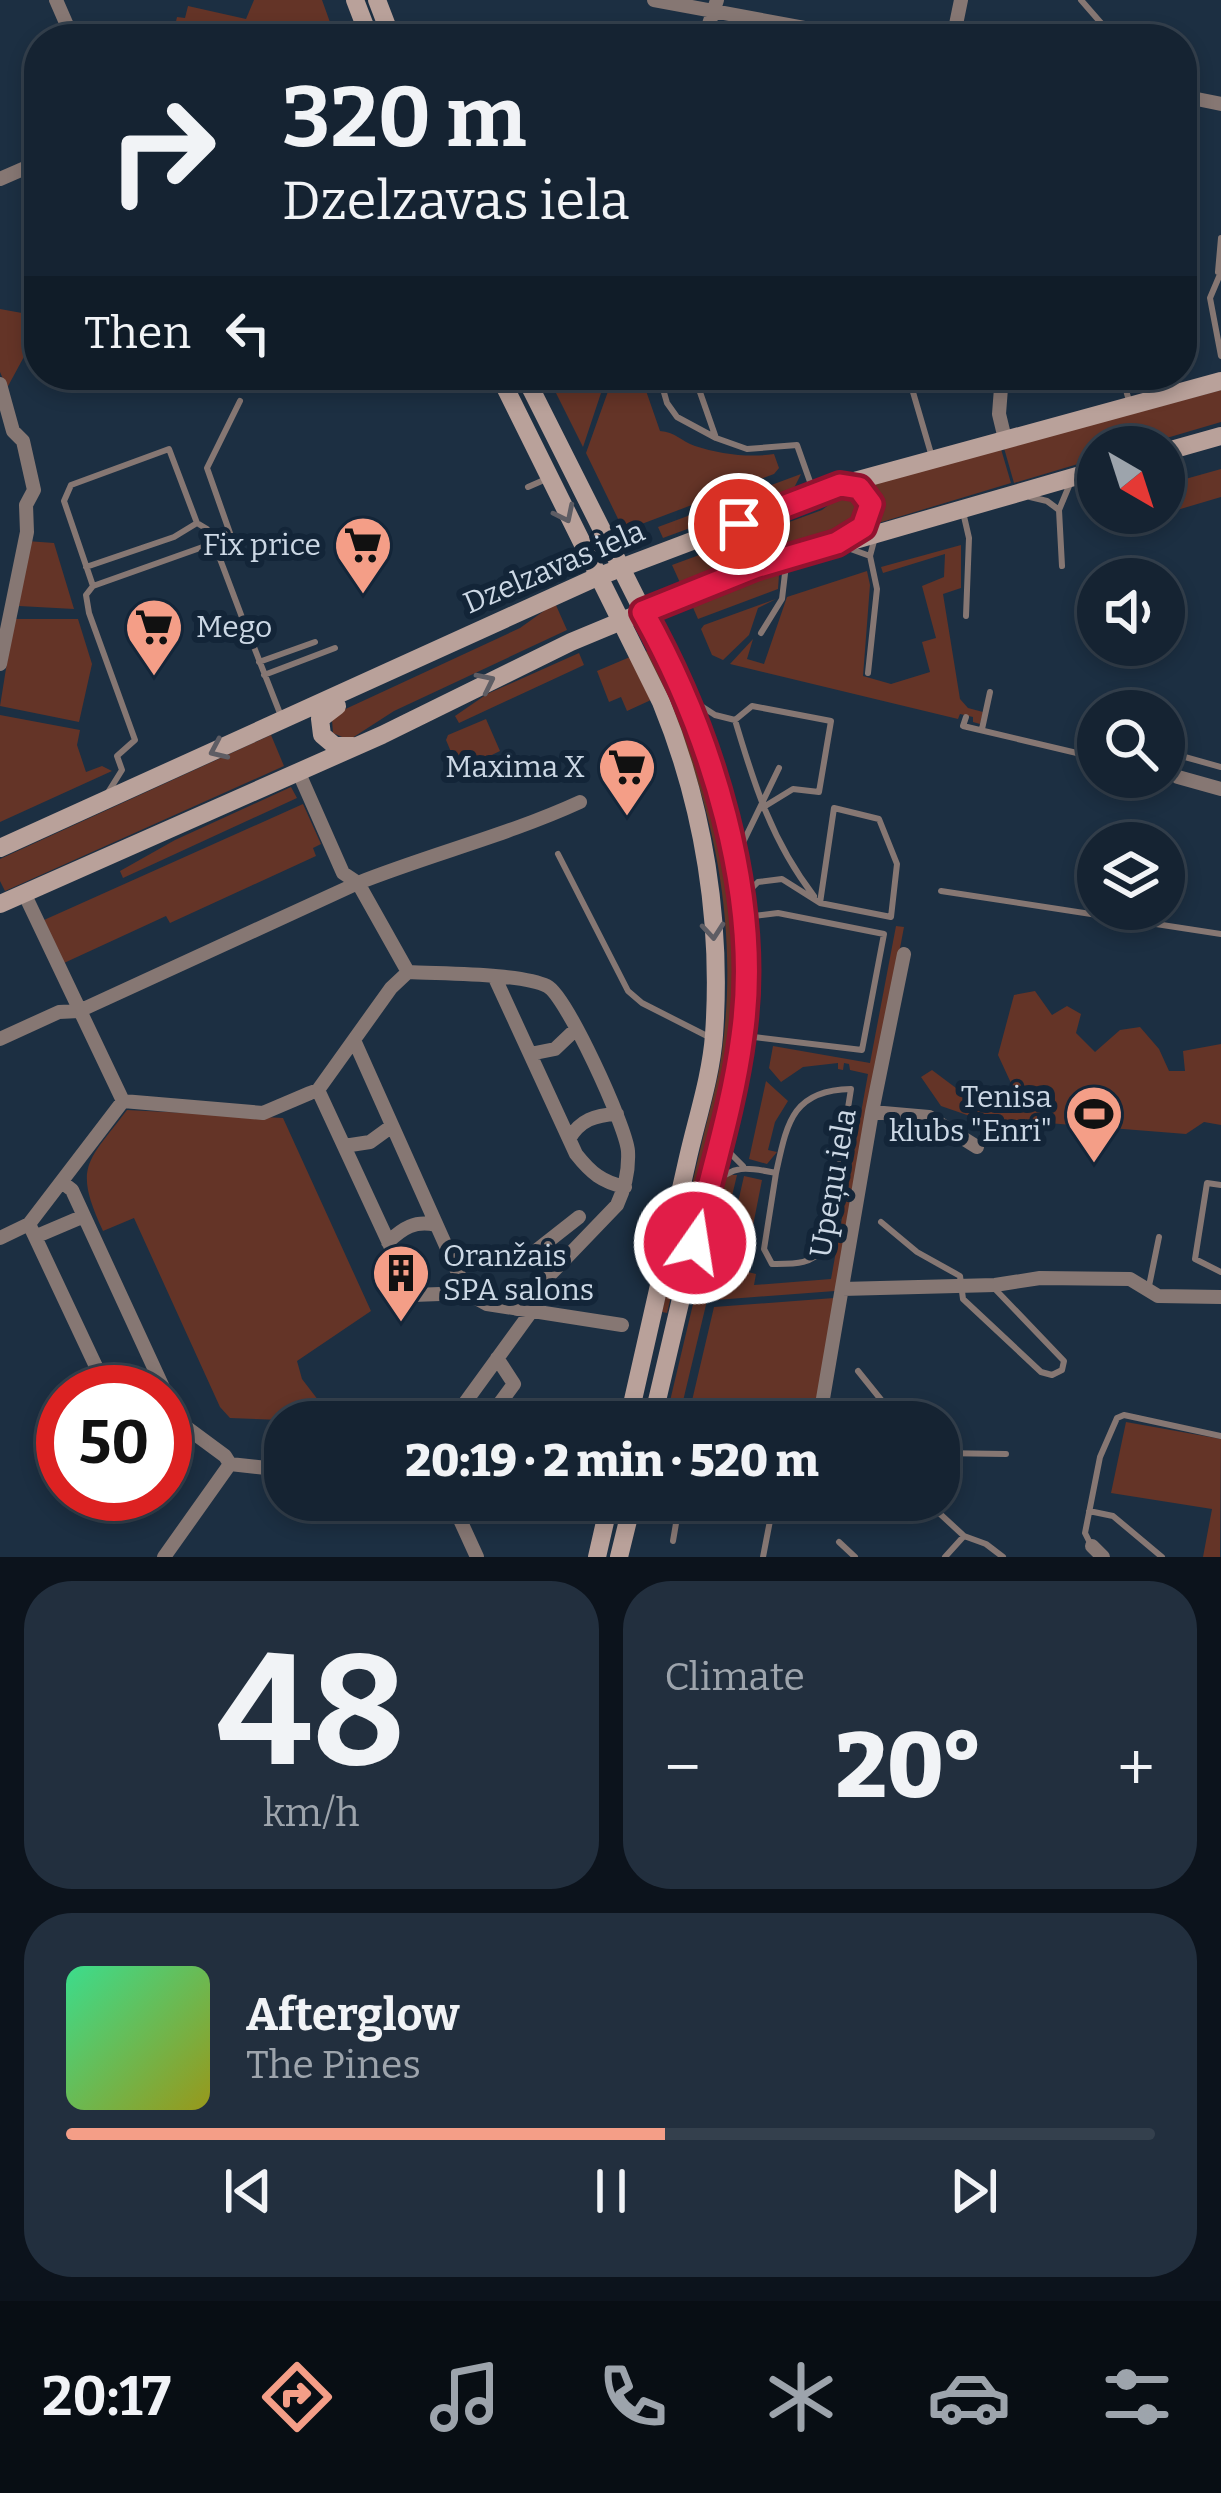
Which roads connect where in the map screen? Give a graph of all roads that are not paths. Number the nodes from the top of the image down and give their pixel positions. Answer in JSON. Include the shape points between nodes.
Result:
{"nodes":[{"id":1,"x":654,"y":0,"type":"edge"},
{"id":2,"x":1082,"y":0,"type":"edge"},
{"id":3,"x":713,"y":6,"type":"edge"},
{"id":4,"x":795,"y":24,"type":"edge"},
{"id":5,"x":1102,"y":24,"type":"edge"},
{"id":6,"x":1221,"y":238,"type":"edge"},
{"id":7,"x":1219,"y":272,"type":"edge"},
{"id":8,"x":1218,"y":329,"type":"edge"},
{"id":9,"x":1221,"y":356,"type":"edge"},
{"id":10,"x":0,"y":384,"type":"edge"},
{"id":11,"x":506,"y":390,"type":"edge"},
{"id":12,"x":531,"y":390,"type":"edge"},
{"id":13,"x":663,"y":390,"type":"edge"},
{"id":14,"x":699,"y":390,"type":"edge"},
{"id":15,"x":912,"y":390,"type":"edge"},
{"id":16,"x":1001,"y":390,"type":"edge"},
{"id":17,"x":1126,"y":390,"type":"edge"},
{"id":18,"x":1185,"y":390,"type":"edge"},
{"id":19,"x":240,"y":401,"type":"dead end"},
{"id":20,"x":1130,"y":404,"type":"junction"},
{"id":21,"x":1221,"y":436,"type":"edge"},
{"id":22,"x":716,"y":438,"type":"junction"},
{"id":23,"x":1005,"y":439,"type":"junction"},
{"id":24,"x":1185,"y":446,"type":"edge"},
{"id":25,"x":932,"y":457,"type":"junction"},
{"id":26,"x":1077,"y":475,"type":"edge"},
{"id":27,"x":548,"y":478,"type":"junction"},
{"id":28,"x":1077,"y":483,"type":"edge"},
{"id":29,"x":840,"y":485,"type":"junction"},
{"id":30,"x":528,"y":487,"type":"dead end"},
{"id":31,"x":814,"y":494,"type":"junction"},
{"id":32,"x":1002,"y":495,"type":"junction"},
{"id":33,"x":962,"y":506,"type":"junction"},
{"id":34,"x":1059,"y":510,"type":"junction"},
{"id":35,"x":197,"y":523,"type":"junction"},
{"id":36,"x":881,"y":530,"type":"junction"},
{"id":37,"x":214,"y":543,"type":"junction"},
{"id":38,"x":837,"y":543,"type":"junction"},
{"id":39,"x":870,"y":556,"type":"junction"},
{"id":40,"x":787,"y":558,"type":"junction"},
{"id":41,"x":1062,"y":566,"type":"dead end"},
{"id":42,"x":86,"y":567,"type":"junction"},
{"id":43,"x":620,"y":568,"type":"junction"},
{"id":44,"x":597,"y":577,"type":"junction"},
{"id":45,"x":93,"y":586,"type":"junction"},
{"id":46,"x":643,"y":612,"type":"junction"},
{"id":47,"x":515,"y":614,"type":"junction"},
{"id":48,"x":966,"y":616,"type":"dead end"},
{"id":49,"x":243,"y":620,"type":"dead end"},
{"id":50,"x":620,"y":621,"type":"junction"},
{"id":51,"x":761,"y":633,"type":"dead end"},
{"id":52,"x":315,"y":642,"type":"dead end"},
{"id":53,"x":254,"y":647,"type":"dead end"},
{"id":54,"x":335,"y":648,"type":"dead end"},
{"id":55,"x":259,"y":662,"type":"junction"},
{"id":56,"x":0,"y":664,"type":"edge"},
{"id":57,"x":868,"y":673,"type":"dead end"},
{"id":58,"x":264,"y":674,"type":"junction"},
{"id":59,"x":990,"y":692,"type":"dead end"},
{"id":60,"x":685,"y":695,"type":"junction"},
{"id":61,"x":735,"y":720,"type":"junction"},
{"id":62,"x":282,"y":721,"type":"junction"},
{"id":63,"x":964,"y":722,"type":"dead end"},
{"id":64,"x":982,"y":730,"type":"junction"},
{"id":65,"x":358,"y":746,"type":"junction"},
{"id":66,"x":1077,"y":753,"type":"edge"},
{"id":67,"x":1185,"y":756,"type":"edge"},
{"id":68,"x":1219,"y":764,"type":"edge"},
{"id":69,"x":779,"y":767,"type":"dead end"},
{"id":70,"x":122,"y":770,"type":"junction"},
{"id":71,"x":298,"y":771,"type":"junction"},
{"id":72,"x":151,"y":780,"type":"junction"},
{"id":73,"x":1185,"y":780,"type":"edge"},
{"id":74,"x":1221,"y":789,"type":"edge"},
{"id":75,"x":102,"y":802,"type":"junction"},
{"id":76,"x":580,"y":802,"type":"dead end"},
{"id":77,"x":762,"y":808,"type":"junction"},
{"id":78,"x":0,"y":848,"type":"edge"},
{"id":79,"x":558,"y":854,"type":"dead end"},
{"id":80,"x":734,"y":863,"type":"junction"},
{"id":81,"x":358,"y":883,"type":"junction"},
{"id":82,"x":941,"y":891,"type":"dead end"},
{"id":83,"x":24,"y":893,"type":"junction"},
{"id":84,"x":820,"y":903,"type":"junction"},
{"id":85,"x":0,"y":904,"type":"edge"},
{"id":86,"x":741,"y":909,"type":"junction"},
{"id":87,"x":1221,"y":934,"type":"edge"},
{"id":88,"x":904,"y":953,"type":"dead end"},
{"id":89,"x":408,"y":972,"type":"junction"},
{"id":90,"x":495,"y":978,"type":"junction"},
{"id":91,"x":79,"y":1011,"type":"junction"},
{"id":92,"x":576,"y":1029,"type":"junction"},
{"id":93,"x":742,"y":1035,"type":"junction"},
{"id":94,"x":714,"y":1038,"type":"junction"},
{"id":95,"x":0,"y":1039,"type":"edge"},
{"id":96,"x":354,"y":1040,"type":"junction"},
{"id":97,"x":530,"y":1054,"type":"junction"},
{"id":98,"x":318,"y":1090,"type":"junction"},
{"id":99,"x":123,"y":1101,"type":"junction"},
{"id":100,"x":872,"y":1112,"type":"junction"},
{"id":101,"x":617,"y":1114,"type":"junction"},
{"id":102,"x":392,"y":1126,"type":"junction"},
{"id":103,"x":723,"y":1127,"type":"junction"},
{"id":104,"x":569,"y":1139,"type":"junction"},
{"id":105,"x":344,"y":1146,"type":"junction"},
{"id":106,"x":976,"y":1147,"type":"dead end"},
{"id":107,"x":743,"y":1166,"type":"junction"},
{"id":108,"x":776,"y":1173,"type":"junction"},
{"id":109,"x":64,"y":1183,"type":"junction"},
{"id":110,"x":1221,"y":1185,"type":"edge"},
{"id":111,"x":626,"y":1187,"type":"junction"},
{"id":112,"x":705,"y":1197,"type":"junction"},
{"id":113,"x":84,"y":1216,"type":"junction"},
{"id":114,"x":579,"y":1217,"type":"dead end"},
{"id":115,"x":880,"y":1222,"type":"dead end"},
{"id":116,"x":436,"y":1225,"type":"junction"},
{"id":117,"x":33,"y":1230,"type":"junction"},
{"id":118,"x":1159,"y":1237,"type":"dead end"},
{"id":119,"x":0,"y":1238,"type":"edge"},
{"id":120,"x":388,"y":1242,"type":"junction"},
{"id":121,"x":1221,"y":1272,"type":"edge"},
{"id":122,"x":549,"y":1276,"type":"junction"},
{"id":123,"x":995,"y":1285,"type":"junction"},
{"id":124,"x":960,"y":1287,"type":"junction"},
{"id":125,"x":842,"y":1289,"type":"junction"},
{"id":126,"x":1148,"y":1290,"type":"junction"},
{"id":127,"x":467,"y":1293,"type":"junction"},
{"id":128,"x":1221,"y":1297,"type":"edge"},
{"id":129,"x":524,"y":1311,"type":"junction"},
{"id":130,"x":622,"y":1325,"type":"joint"},
{"id":131,"x":650,"y":1329,"type":"junction"},
{"id":132,"x":674,"y":1333,"type":"junction"},
{"id":133,"x":497,"y":1358,"type":"junction"},
{"id":134,"x":96,"y":1365,"type":"edge"},
{"id":135,"x":148,"y":1365,"type":"edge"},
{"id":136,"x":857,"y":1371,"type":"dead end"},
{"id":137,"x":466,"y":1401,"type":"edge"},
{"id":138,"x":501,"y":1401,"type":"edge"},
{"id":139,"x":633,"y":1401,"type":"edge"},
{"id":140,"x":657,"y":1401,"type":"edge"},
{"id":141,"x":823,"y":1401,"type":"edge"},
{"id":142,"x":880,"y":1401,"type":"edge"},
{"id":143,"x":192,"y":1434,"type":"edge"},
{"id":144,"x":1221,"y":1436,"type":"edge"},
{"id":145,"x":960,"y":1453,"type":"edge"},
{"id":146,"x":1006,"y":1454,"type":"dead end"},
{"id":147,"x":230,"y":1464,"type":"junction"},
{"id":148,"x":264,"y":1468,"type":"edge"},
{"id":149,"x":1089,"y":1511,"type":"junction"},
{"id":150,"x":461,"y":1521,"type":"edge"},
{"id":151,"x":605,"y":1521,"type":"edge"},
{"id":152,"x":628,"y":1521,"type":"edge"},
{"id":153,"x":676,"y":1521,"type":"edge"},
{"id":154,"x":770,"y":1521,"type":"edge"},
{"id":155,"x":948,"y":1521,"type":"edge"},
{"id":156,"x":964,"y":1536,"type":"junction"},
{"id":157,"x":673,"y":1541,"type":"dead end"},
{"id":158,"x":839,"y":1542,"type":"dead end"},
{"id":159,"x":1097,"y":1552,"type":"edge"},
{"id":160,"x":164,"y":1557,"type":"edge"},
{"id":161,"x":477,"y":1557,"type":"edge"},
{"id":162,"x":597,"y":1557,"type":"edge"},
{"id":163,"x":619,"y":1557,"type":"edge"},
{"id":164,"x":763,"y":1557,"type":"edge"},
{"id":165,"x":855,"y":1557,"type":"edge"},
{"id":166,"x":944,"y":1557,"type":"edge"},
{"id":167,"x":1004,"y":1557,"type":"edge"},
{"id":168,"x":1162,"y":1557,"type":"edge"}],
"edges":[{"from":1,"to":3,"type":"street"},
{"from":2,"to":5,"type":"lane"},
{"from":3,"to":4,"type":"street"},
{"from":6,"to":7,"type":"lane"},
{"from":7,"to":8,"type":"lane","via":[[1210,298]]},
{"from":8,"to":9,"type":"lane"},
{"from":10,"to":56,"type":"street","via":[[34,490]]},
{"from":11,"to":27,"type":"main road"},
{"from":12,"to":43,"type":"main road"},
{"from":13,"to":22,"type":"lane","via":[[677,417]]},
{"from":14,"to":22,"type":"lane"},
{"from":15,"to":25,"type":"lane"},
{"from":16,"to":23,"type":"street"},
{"from":17,"to":20,"type":"lane"},
{"from":18,"to":20,"type":"main road","name":"Dzelzavas iela"},
{"from":19,"to":37,"type":"lane","via":[[207,468],[231,536]]},
{"from":20,"to":23,"type":"main road","name":"Dzelzavas iela"},
{"from":21,"to":24,"type":"main road"},
{"from":22,"to":31,"type":"lane","via":[[747,448],[797,445]]},
{"from":23,"to":25,"type":"main road","name":"Dzelzavas iela"},
{"from":25,"to":29,"type":"main road","name":"Dzelzavas iela"},
{"from":26,"to":32,"type":"main road"},
{"from":27,"to":30,"type":"lane"},
{"from":27,"to":44,"type":"main road","one_way":true},
{"from":28,"to":34,"type":"lane"},
{"from":29,"to":31,"type":"main road","name":"Dzelzavas iela"},
{"from":29,"to":38,"type":"main road","via":[[859,488],[871,504],[863,527]]},
{"from":31,"to":43,"type":"main road","name":"Dzelzavas iela"},
{"from":32,"to":33,"type":"main road"},
{"from":32,"to":34,"type":"lane"},
{"from":33,"to":36,"type":"main road"},
{"from":33,"to":48,"type":"lane"},
{"from":34,"to":41,"type":"lane"},
{"from":35,"to":37,"type":"lane"},
{"from":35,"to":42,"type":"lane"},
{"from":35,"to":42,"type":"lane","via":[[169,448],[71,485],[64,501]]},
{"from":36,"to":38,"type":"main road"},
{"from":36,"to":39,"type":"lane"},
{"from":37,"to":45,"type":"lane"},
{"from":37,"to":49,"type":"lane"},
{"from":38,"to":39,"type":"lane"},
{"from":38,"to":40,"type":"main road"},
{"from":39,"to":57,"type":"lane","via":[[877,589]]},
{"from":40,"to":46,"type":"main road"},
{"from":40,"to":51,"type":"lane","via":[[782,599]]},
{"from":42,"to":45,"type":"lane"},
{"from":43,"to":44,"type":"main road","name":"Dzelzavas iela"},
{"from":43,"to":46,"type":"main road"},
{"from":44,"to":47,"type":"main road","name":"Dzelzavas iela"},
{"from":44,"to":50,"type":"main road"},
{"from":45,"to":70,"type":"lane","via":[[89,613],[135,740],[117,756]]},
{"from":46,"to":50,"type":"main road"},
{"from":46,"to":60,"type":"main road"},
{"from":47,"to":62,"type":"main road","name":"Dzelzavas iela"},
{"from":47,"to":65,"type":"main road","via":[[505,629],[320,719],[327,742]]},
{"from":65,"to":50,"type":"main road","one_way":true},
{"from":50,"to":94,"type":"main road","one_way":true,"via":[[680,750],[697,807],[715,954]]},
{"from":52,"to":55,"type":"lane"},
{"from":53,"to":55,"type":"lane"},
{"from":54,"to":58,"type":"lane"},
{"from":55,"to":58,"type":"lane"},
{"from":58,"to":62,"type":"lane"},
{"from":59,"to":64,"type":"lane"},
{"from":60,"to":61,"type":"lane"},
{"from":60,"to":80,"type":"main road"},
{"from":61,"to":77,"type":"lane"},
{"from":61,"to":77,"type":"lane","via":[[752,706],[831,721],[819,792],[793,788]]},
{"from":62,"to":72,"type":"main road","name":"Dzelzavas iela","one_way":true},
{"from":63,"to":64,"type":"lane"},
{"from":64,"to":66,"type":"lane"},
{"from":65,"to":71,"type":"main road"},
{"from":67,"to":68,"type":"lane"},
{"from":69,"to":77,"type":"lane"},
{"from":70,"to":72,"type":"lane"},
{"from":70,"to":75,"type":"lane"},
{"from":71,"to":81,"type":"street","via":[[343,873]]},
{"from":71,"to":83,"type":"main road"},
{"from":72,"to":75,"type":"main road","name":"Dzelzavas iela"},
{"from":73,"to":74,"type":"street"},
{"from":75,"to":78,"type":"main road","name":"Dzelzavas iela"},
{"from":76,"to":81,"type":"street"},
{"from":77,"to":80,"type":"lane"},
{"from":77,"to":84,"type":"lane","via":[[787,862]]},
{"from":79,"to":94,"type":"lane","via":[[628,991]]},
{"from":80,"to":86,"type":"main road"},
{"from":81,"to":89,"type":"street"},
{"from":81,"to":91,"type":"street"},
{"from":82,"to":87,"type":"lane"},
{"from":83,"to":85,"type":"main road"},
{"from":83,"to":91,"type":"street"},
{"from":84,"to":84,"type":"lane","via":[[891,916],[898,863],[879,819],[834,808]]},
{"from":84,"to":86,"type":"lane","via":[[782,878],[758,882]]},
{"from":86,"to":93,"type":"main road"},
{"from":86,"to":93,"type":"lane","via":[[884,934],[862,1050]]},
{"from":88,"to":100,"type":"street","name":"Upeņu iela"},
{"from":89,"to":90,"type":"street"},
{"from":89,"to":96,"type":"street"},
{"from":90,"to":92,"type":"street","via":[[550,987]]},
{"from":90,"to":97,"type":"street"},
{"from":91,"to":95,"type":"street"},
{"from":91,"to":99,"type":"street"},
{"from":92,"to":97,"type":"street","via":[[555,1049]]},
{"from":92,"to":101,"type":"street"},
{"from":93,"to":103,"type":"main road"},
{"from":94,"to":131,"type":"main road"},
{"from":96,"to":98,"type":"street"},
{"from":96,"to":102,"type":"street"},
{"from":97,"to":104,"type":"street"},
{"from":98,"to":99,"type":"street","via":[[263,1113]]},
{"from":98,"to":105,"type":"street"},
{"from":99,"to":109,"type":"street"},
{"from":100,"to":106,"type":"street","via":[[929,1118]]},
{"from":100,"to":125,"type":"street","name":"Upeņu iela"},
{"from":101,"to":104,"type":"street","via":[[588,1119]]},
{"from":101,"to":111,"type":"street","via":[[628,1149]]},
{"from":102,"to":105,"type":"street","via":[[370,1142]]},
{"from":102,"to":116,"type":"street"},
{"from":103,"to":107,"type":"lane","via":[[728,1151]]},
{"from":103,"to":112,"type":"main road"},
{"from":104,"to":111,"type":"street","via":[[589,1171]]},
{"from":105,"to":120,"type":"street"},
{"from":107,"to":108,"type":"lane"},
{"from":107,"to":112,"type":"lane"},
{"from":108,"to":108,"type":"lane","via":[[764,1249],[772,1264],[806,1264],[826,1247],[851,1089],[825,1089],[798,1106]]},
{"from":109,"to":113,"type":"street"},
{"from":109,"to":117,"type":"street"},
{"from":110,"to":121,"type":"lane","via":[[1207,1183],[1195,1259]]},
{"from":111,"to":122,"type":"street"},
{"from":112,"to":132,"type":"main road"},
{"from":113,"to":117,"type":"street"},
{"from":113,"to":135,"type":"street"},
{"from":114,"to":122,"type":"street","via":[[537,1250]]},
{"from":115,"to":124,"type":"lane","via":[[960,1276]]},
{"from":116,"to":120,"type":"street","via":[[410,1226]]},
{"from":116,"to":127,"type":"street"},
{"from":117,"to":119,"type":"street"},
{"from":117,"to":134,"type":"street"},
{"from":118,"to":126,"type":"lane"},
{"from":120,"to":127,"type":"street","via":[[412,1295]]},
{"from":122,"to":129,"type":"street"},
{"from":123,"to":124,"type":"street"},
{"from":123,"to":124,"type":"lane","via":[[1064,1360],[1062,1370],[1040,1372],[963,1299]]},
{"from":123,"to":126,"type":"street","via":[[1130,1279]]},
{"from":124,"to":125,"type":"street"},
{"from":125,"to":141,"type":"street","name":"Upeņu iela"},
{"from":126,"to":128,"type":"street"},
{"from":127,"to":129,"type":"street"},
{"from":129,"to":130,"type":"street"},
{"from":129,"to":133,"type":"street"},
{"from":130,"to":131,"type":"lane"},
{"from":131,"to":132,"type":"main road"},
{"from":131,"to":139,"type":"main road"},
{"from":132,"to":140,"type":"main road"},
{"from":133,"to":137,"type":"street"},
{"from":133,"to":138,"type":"street","via":[[514,1384]]},
{"from":136,"to":142,"type":"lane"},
{"from":143,"to":147,"type":"street"},
{"from":144,"to":149,"type":"lane","via":[[1117,1418]]},
{"from":145,"to":146,"type":"lane"},
{"from":147,"to":148,"type":"street"},
{"from":147,"to":160,"type":"street"},
{"from":149,"to":159,"type":"lane","via":[[1084,1533]]},
{"from":149,"to":168,"type":"lane","via":[[1112,1516]]},
{"from":150,"to":161,"type":"street"},
{"from":151,"to":162,"type":"main road"},
{"from":152,"to":163,"type":"main road"},
{"from":153,"to":157,"type":"lane"},
{"from":154,"to":164,"type":"lane"},
{"from":155,"to":156,"type":"lane"},
{"from":156,"to":166,"type":"lane"},
{"from":156,"to":167,"type":"lane"},
{"from":158,"to":165,"type":"lane"}]}
